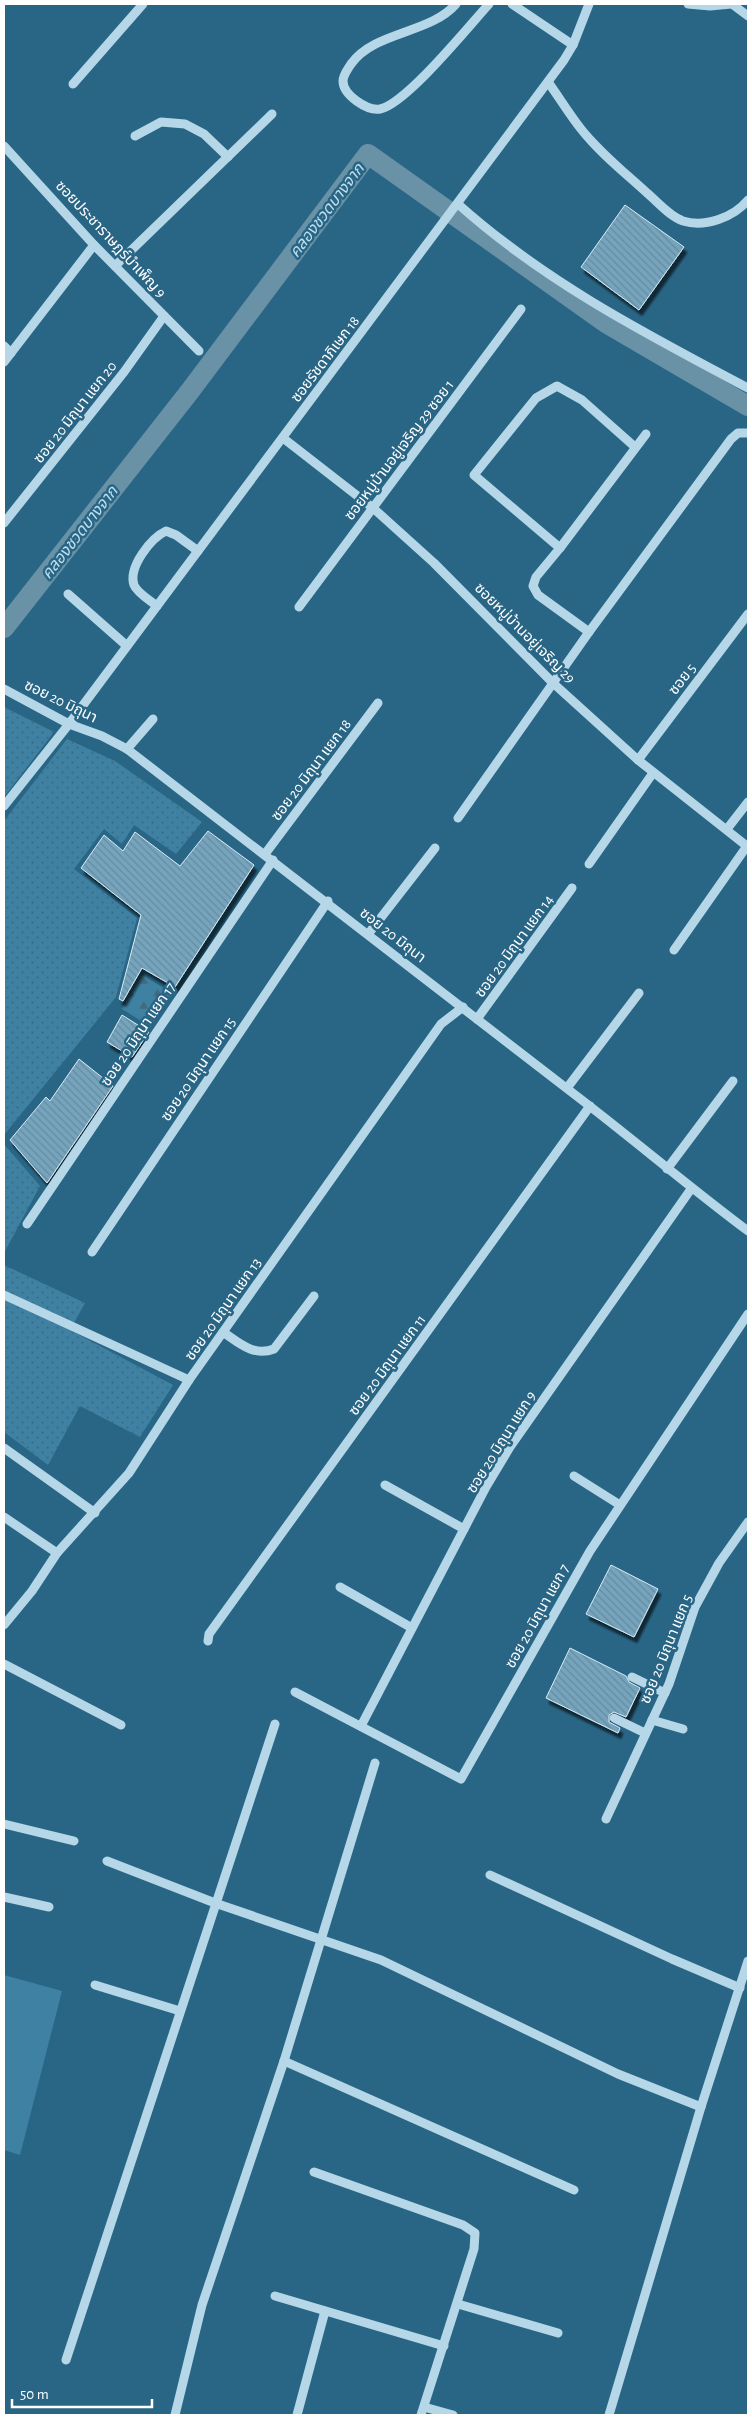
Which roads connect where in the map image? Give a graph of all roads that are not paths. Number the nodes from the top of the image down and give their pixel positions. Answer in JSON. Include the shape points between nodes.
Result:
{"nodes":[{"id":1,"x":143,"y":4,"type":"edge"},
{"id":2,"x":456,"y":4,"type":"edge"},
{"id":3,"x":489,"y":4,"type":"edge"},
{"id":4,"x":512,"y":4,"type":"edge"},
{"id":5,"x":589,"y":4,"type":"edge"},
{"id":6,"x":688,"y":4,"type":"edge"},
{"id":7,"x":731,"y":4,"type":"edge"},
{"id":8,"x":748,"y":16,"type":"edge"},
{"id":9,"x":573,"y":45,"type":"junction"},
{"id":10,"x":548,"y":82,"type":"junction"},
{"id":11,"x":73,"y":84,"type":"dead end"},
{"id":12,"x":272,"y":114,"type":"dead end"},
{"id":13,"x":135,"y":136,"type":"dead end"},
{"id":14,"x":4,"y":146,"type":"edge"},
{"id":15,"x":228,"y":157,"type":"junction"},
{"id":16,"x":748,"y":200,"type":"edge"},
{"id":17,"x":456,"y":207,"type":"junction"},
{"id":18,"x":94,"y":245,"type":"junction"},
{"id":19,"x":115,"y":266,"type":"junction"},
{"id":20,"x":521,"y":309,"type":"dead end"},
{"id":21,"x":164,"y":316,"type":"junction"},
{"id":22,"x":4,"y":346,"type":"edge"},
{"id":23,"x":199,"y":351,"type":"dead end"},
{"id":24,"x":10,"y":353,"type":"junction"},
{"id":25,"x":4,"y":362,"type":"edge"},
{"id":26,"x":748,"y":388,"type":"edge"},
{"id":27,"x":748,"y":433,"type":"edge"},
{"id":28,"x":646,"y":434,"type":"dead end"},
{"id":29,"x":283,"y":438,"type":"junction"},
{"id":30,"x":635,"y":447,"type":"junction"},
{"id":31,"x":373,"y":508,"type":"junction"},
{"id":32,"x":4,"y":523,"type":"edge"},
{"id":33,"x":560,"y":548,"type":"junction"},
{"id":34,"x":198,"y":551,"type":"junction"},
{"id":35,"x":68,"y":594,"type":"dead end"},
{"id":36,"x":157,"y":606,"type":"junction"},
{"id":37,"x":299,"y":608,"type":"dead end"},
{"id":38,"x":748,"y":614,"type":"edge"},
{"id":39,"x":588,"y":632,"type":"junction"},
{"id":40,"x":127,"y":646,"type":"junction"},
{"id":41,"x":553,"y":682,"type":"junction"},
{"id":42,"x":4,"y":689,"type":"edge"},
{"id":43,"x":378,"y":703,"type":"dead end"},
{"id":44,"x":153,"y":719,"type":"dead end"},
{"id":45,"x":69,"y":724,"type":"junction"},
{"id":46,"x":127,"y":749,"type":"junction"},
{"id":47,"x":638,"y":760,"type":"junction"},
{"id":48,"x":653,"y":773,"type":"junction"},
{"id":49,"x":748,"y":802,"type":"edge"},
{"id":50,"x":4,"y":806,"type":"edge"},
{"id":51,"x":458,"y":818,"type":"dead end"},
{"id":52,"x":727,"y":829,"type":"junction"},
{"id":53,"x":748,"y":846,"type":"edge"},
{"id":54,"x":435,"y":848,"type":"dead end"},
{"id":55,"x":269,"y":857,"type":"junction"},
{"id":56,"x":589,"y":864,"type":"dead end"},
{"id":57,"x":572,"y":888,"type":"dead end"},
{"id":58,"x":328,"y":901,"type":"junction"},
{"id":59,"x":369,"y":933,"type":"junction"},
{"id":60,"x":674,"y":950,"type":"dead end"},
{"id":61,"x":639,"y":993,"type":"dead end"},
{"id":62,"x":463,"y":1007,"type":"junction"},
{"id":63,"x":477,"y":1019,"type":"junction"},
{"id":64,"x":733,"y":1081,"type":"dead end"},
{"id":65,"x":566,"y":1088,"type":"junction"},
{"id":66,"x":590,"y":1106,"type":"junction"},
{"id":67,"x":667,"y":1169,"type":"junction"},
{"id":68,"x":691,"y":1189,"type":"junction"},
{"id":69,"x":27,"y":1224,"type":"dead end"},
{"id":70,"x":748,"y":1231,"type":"edge"},
{"id":71,"x":92,"y":1252,"type":"dead end"},
{"id":72,"x":4,"y":1294,"type":"edge"},
{"id":73,"x":314,"y":1296,"type":"dead end"},
{"id":74,"x":748,"y":1314,"type":"edge"},
{"id":75,"x":223,"y":1332,"type":"junction"},
{"id":76,"x":189,"y":1380,"type":"junction"},
{"id":77,"x":4,"y":1448,"type":"edge"},
{"id":78,"x":574,"y":1476,"type":"dead end"},
{"id":79,"x":385,"y":1485,"type":"dead end"},
{"id":80,"x":620,"y":1505,"type":"junction"},
{"id":81,"x":95,"y":1513,"type":"junction"},
{"id":82,"x":4,"y":1517,"type":"edge"},
{"id":83,"x":748,"y":1522,"type":"edge"},
{"id":84,"x":464,"y":1530,"type":"junction"},
{"id":85,"x":57,"y":1553,"type":"junction"},
{"id":86,"x":340,"y":1587,"type":"dead end"},
{"id":87,"x":4,"y":1625,"type":"edge"},
{"id":88,"x":412,"y":1628,"type":"junction"},
{"id":89,"x":208,"y":1641,"type":"dead end"},
{"id":90,"x":4,"y":1664,"type":"edge"},
{"id":91,"x":632,"y":1677,"type":"dead end"},
{"id":92,"x":295,"y":1692,"type":"dead end"},
{"id":93,"x":665,"y":1693,"type":"junction"},
{"id":94,"x":614,"y":1718,"type":"dead end"},
{"id":95,"x":652,"y":1720,"type":"junction"},
{"id":96,"x":275,"y":1724,"type":"dead end"},
{"id":97,"x":121,"y":1725,"type":"dead end"},
{"id":98,"x":361,"y":1726,"type":"junction"},
{"id":99,"x":683,"y":1729,"type":"dead end"},
{"id":100,"x":645,"y":1733,"type":"junction"},
{"id":101,"x":375,"y":1763,"type":"dead end"},
{"id":102,"x":606,"y":1819,"type":"dead end"},
{"id":103,"x":4,"y":1824,"type":"edge"},
{"id":104,"x":74,"y":1841,"type":"dead end"},
{"id":105,"x":107,"y":1861,"type":"dead end"},
{"id":106,"x":490,"y":1875,"type":"dead end"},
{"id":107,"x":4,"y":1897,"type":"edge"},
{"id":108,"x":215,"y":1903,"type":"junction"},
{"id":109,"x":49,"y":1907,"type":"dead end"},
{"id":110,"x":321,"y":1940,"type":"junction"},
{"id":111,"x":748,"y":1961,"type":"edge"},
{"id":112,"x":95,"y":1984,"type":"dead end"},
{"id":113,"x":740,"y":1988,"type":"junction"},
{"id":114,"x":180,"y":2011,"type":"junction"},
{"id":115,"x":284,"y":2061,"type":"junction"},
{"id":116,"x":701,"y":2107,"type":"junction"},
{"id":117,"x":314,"y":2172,"type":"dead end"},
{"id":118,"x":574,"y":2190,"type":"dead end"},
{"id":119,"x":275,"y":2296,"type":"dead end"},
{"id":120,"x":458,"y":2304,"type":"junction"},
{"id":121,"x":326,"y":2311,"type":"junction"},
{"id":122,"x":558,"y":2333,"type":"dead end"},
{"id":123,"x":444,"y":2346,"type":"junction"},
{"id":124,"x":66,"y":2360,"type":"dead end"},
{"id":125,"x":423,"y":2411,"type":"edge"},
{"id":126,"x":175,"y":2415,"type":"edge"},
{"id":127,"x":297,"y":2415,"type":"edge"},
{"id":128,"x":453,"y":2415,"type":"edge"},
{"id":129,"x":609,"y":2415,"type":"edge"}],
"edges":[{"from":1,"to":11,"type":"street"},
{"from":2,"to":3,"type":"street","via":[[434,21],[365,51],[352,62],[345,74],[343,82],[347,91],[369,108],[378,110],[387,106],[413,87]]},
{"from":4,"to":9,"type":"street"},
{"from":5,"to":9,"type":"street","name":"ซอยรัชดาภิเษก 18"},
{"from":6,"to":7,"type":"street"},
{"from":7,"to":8,"type":"street"},
{"from":9,"to":10,"type":"street","name":"ซอยรัชดาภิเษก 18"},
{"from":10,"to":16,"type":"street","via":[[582,129],[605,154],[681,220],[692,223],[727,217]]},
{"from":10,"to":17,"type":"street","name":"ซอยรัชดาภิเษก 18"},
{"from":12,"to":15,"type":"street"},
{"from":13,"to":15,"type":"street","via":[[161,122],[185,124],[204,134]]},
{"from":14,"to":18,"type":"street","name":"ซอยประชาราษฎร์บำเพ็ญ 9"},
{"from":15,"to":19,"type":"street"},
{"from":17,"to":26,"type":"street","via":[[567,287],[628,324]]},
{"from":17,"to":29,"type":"street","name":"ซอยรัชดาภิเษก 18"},
{"from":18,"to":19,"type":"street","name":"ซอยประชาราษฎร์บำเพ็ญ 9"},
{"from":18,"to":24,"type":"street"},
{"from":19,"to":21,"type":"street","name":"ซอยประชาราษฎร์บำเพ็ญ 9"},
{"from":20,"to":31,"type":"street","name":"ซอยหมู่บ้านอยู่เจริญ 29 ซอย 1"},
{"from":21,"to":23,"type":"street","name":"ซอยประชาราษฎร์บำเพ็ญ 9"},
{"from":21,"to":32,"type":"street","name":"ซอย 20 มิถุนา แยก 20","via":[[124,372]]},
{"from":22,"to":24,"type":"street"},
{"from":24,"to":25,"type":"street"},
{"from":27,"to":39,"type":"street","via":[[738,433],[731,438]]},
{"from":28,"to":30,"type":"street"},
{"from":29,"to":31,"type":"street","name":"ซอยหมู่บ้านอยู่เจริญ 29"},
{"from":29,"to":34,"type":"street","name":"ซอยรัชดาภิเษก 18"},
{"from":30,"to":33,"type":"street"},
{"from":30,"to":33,"type":"street","via":[[582,400],[557,386],[536,398],[474,475]]},
{"from":31,"to":37,"type":"street","name":"ซอยหมู่บ้านอยู่เจริญ 29 ซอย 1"},
{"from":31,"to":41,"type":"street","name":"ซอยหมู่บ้านอยู่เจริญ 29","via":[[434,563]]},
{"from":33,"to":39,"type":"street","via":[[536,577],[533,586],[538,595]]},
{"from":34,"to":36,"type":"street","name":"ซอยรัชดาภิเษก 18"},
{"from":34,"to":36,"type":"street","via":[[166,531],[158,535],[136,564],[132,576],[134,587]]},
{"from":35,"to":40,"type":"street"},
{"from":36,"to":40,"type":"street","name":"ซอยรัชดาภิเษก 18"},
{"from":38,"to":47,"type":"street","name":"ซอย 5"},
{"from":39,"to":41,"type":"street"},
{"from":40,"to":45,"type":"street","name":"ซอยรัชดาภิเษก 18"},
{"from":41,"to":47,"type":"street","name":"ซอยหมู่บ้านอยู่เจริญ 29"},
{"from":41,"to":51,"type":"street"},
{"from":42,"to":45,"type":"street","name":"ซอย 20 มิถุนา"},
{"from":43,"to":55,"type":"street","name":"ซอย 20 มิถุนา แยก 18"},
{"from":44,"to":46,"type":"street"},
{"from":45,"to":46,"type":"street","name":"ซอย 20 มิถุนา"},
{"from":45,"to":50,"type":"street","name":"ซอยรัชดาภิเษก 18"},
{"from":46,"to":55,"type":"street","name":"ซอย 20 มิถุนา"},
{"from":47,"to":48,"type":"street","name":"ซอยหมู่บ้านอยู่เจริญ 29"},
{"from":48,"to":52,"type":"street","name":"ซอยหมู่บ้านอยู่เจริญ 29"},
{"from":48,"to":56,"type":"street"},
{"from":49,"to":52,"type":"street"},
{"from":52,"to":53,"type":"street","name":"ซอยหมู่บ้านอยู่เจริญ 29"},
{"from":53,"to":60,"type":"street"},
{"from":54,"to":59,"type":"street"},
{"from":55,"to":58,"type":"street","name":"ซอย 20 มิถุนา"},
{"from":55,"to":69,"type":"street","name":"ซอย 20 มิถุนา แยก 17"},
{"from":57,"to":63,"type":"street","name":"ซอย 20 มิถุนา แยก 14"},
{"from":58,"to":59,"type":"street","name":"ซอย 20 มิถุนา"},
{"from":58,"to":71,"type":"street","name":"ซอย 20 มิถุนา แยก 15"},
{"from":59,"to":62,"type":"street","name":"ซอย 20 มิถุนา"},
{"from":61,"to":65,"type":"street"},
{"from":62,"to":63,"type":"street","name":"ซอย 20 มิถุนา"},
{"from":62,"to":75,"type":"street","name":"ซอย 20 มิถุนา แยก 13","via":[[441,1024]]},
{"from":63,"to":65,"type":"street","name":"ซอย 20 มิถุนา"},
{"from":64,"to":67,"type":"street"},
{"from":65,"to":66,"type":"street","name":"ซอย 20 มิถุนา"},
{"from":66,"to":67,"type":"street","name":"ซอย 20 มิถุนา"},
{"from":66,"to":89,"type":"street","name":"ซอย 20 มิถุนา แยก 11"},
{"from":67,"to":68,"type":"street","name":"ซอย 20 มิถุนา"},
{"from":68,"to":70,"type":"street","name":"ซอย 20 มิถุนา"},
{"from":68,"to":84,"type":"street","name":"ซอย 20 มิถุนา แยก 9","via":[[510,1447]]},
{"from":72,"to":76,"type":"street"},
{"from":73,"to":75,"type":"street","via":[[274,1349],[265,1353],[255,1352]]},
{"from":74,"to":80,"type":"street","name":"ซอย 20 มิถุนา แยก 7"},
{"from":75,"to":76,"type":"street","name":"ซอย 20 มิถุนา แยก 13"},
{"from":76,"to":81,"type":"street","name":"ซอย 20 มิถุนา แยก 13","via":[[129,1473]]},
{"from":77,"to":81,"type":"street"},
{"from":78,"to":80,"type":"street"},
{"from":79,"to":84,"type":"street"},
{"from":80,"to":98,"type":"street","name":"ซอย 20 มิถุนา แยก 7","via":[[590,1551],[461,1780]]},
{"from":81,"to":85,"type":"street","name":"ซอย 20 มิถุนา แยก 13"},
{"from":82,"to":85,"type":"street"},
{"from":83,"to":93,"type":"street","name":"ซอย 20 มิถุนา แยก 5","via":[[719,1563],[695,1607]]},
{"from":84,"to":88,"type":"street","name":"ซอย 20 มิถุนา แยก 9"},
{"from":85,"to":87,"type":"street","name":"ซอย 20 มิถุนา แยก 13"},
{"from":86,"to":88,"type":"street"},
{"from":88,"to":98,"type":"street","name":"ซอย 20 มิถุนา แยก 9"},
{"from":90,"to":97,"type":"street"},
{"from":91,"to":93,"type":"street"},
{"from":92,"to":98,"type":"street","name":"ซอย 20 มิถุนา แยก 7"},
{"from":93,"to":95,"type":"street","name":"ซอย 20 มิถุนา แยก 5"},
{"from":94,"to":100,"type":"street"},
{"from":95,"to":99,"type":"street"},
{"from":95,"to":100,"type":"street","name":"ซอย 20 มิถุนา แยก 5"},
{"from":96,"to":108,"type":"street"},
{"from":100,"to":102,"type":"street","name":"ซอย 20 มิถุนา แยก 5"},
{"from":101,"to":110,"type":"street"},
{"from":103,"to":104,"type":"street"},
{"from":105,"to":108,"type":"street"},
{"from":106,"to":113,"type":"street"},
{"from":107,"to":109,"type":"street"},
{"from":108,"to":110,"type":"street"},
{"from":108,"to":114,"type":"street"},
{"from":110,"to":115,"type":"street"},
{"from":110,"to":116,"type":"street","via":[[380,1960],[618,2074]]},
{"from":111,"to":113,"type":"street"},
{"from":112,"to":114,"type":"street"},
{"from":113,"to":116,"type":"street"},
{"from":114,"to":124,"type":"street"},
{"from":115,"to":118,"type":"street"},
{"from":115,"to":126,"type":"street","via":[[202,2305]]},
{"from":116,"to":129,"type":"street"},
{"from":117,"to":120,"type":"street","via":[[463,2224],[475,2233],[474,2249]]},
{"from":119,"to":121,"type":"street"},
{"from":120,"to":122,"type":"street"},
{"from":120,"to":123,"type":"street"},
{"from":121,"to":123,"type":"street"},
{"from":121,"to":127,"type":"street"},
{"from":123,"to":125,"type":"street"},
{"from":125,"to":128,"type":"street"}]}
